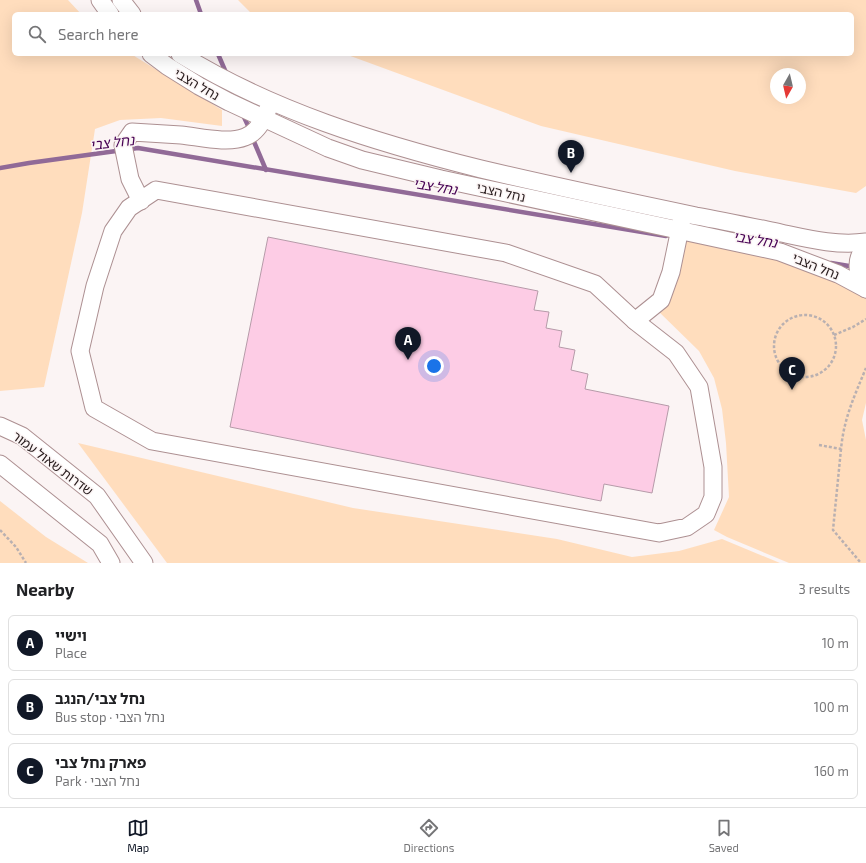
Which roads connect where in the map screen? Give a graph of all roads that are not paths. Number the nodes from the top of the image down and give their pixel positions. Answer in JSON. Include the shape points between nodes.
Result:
{"nodes":[{"id":1,"x":100,"y":0,"type":"edge"},
{"id":2,"x":121,"y":0,"type":"edge"},
{"id":3,"x":109,"y":12,"type":"edge"},
{"id":4,"x":130,"y":12,"type":"edge"},
{"id":5,"x":154,"y":56,"type":"edge"},
{"id":6,"x":183,"y":56,"type":"edge"},
{"id":7,"x":270,"y":101,"type":"junction"},
{"id":8,"x":264,"y":118,"type":"junction"},
{"id":9,"x":140,"y":201,"type":"junction"},
{"id":10,"x":683,"y":213,"type":"junction"},
{"id":11,"x":679,"y":230,"type":"junction"},
{"id":12,"x":866,"y":242,"type":"edge"},
{"id":13,"x":866,"y":248,"type":"edge"},
{"id":14,"x":866,"y":289,"type":"edge"},
{"id":15,"x":635,"y":321,"type":"junction"},
{"id":16,"x":0,"y":426,"type":"edge"},
{"id":17,"x":0,"y":464,"type":"edge"},
{"id":18,"x":111,"y":563,"type":"edge"},
{"id":19,"x":144,"y":563,"type":"edge"}],
"edges":[{"from":1,"to":3,"type":"street"},
{"from":2,"to":4,"type":"street"},
{"from":5,"to":8,"type":"street","name":"נחל הצבי","via":[[199,86]]},
{"from":6,"to":7,"type":"street","name":"נחל הצבי","via":[[236,86]]},
{"from":7,"to":8,"type":"street"},
{"from":7,"to":10,"type":"street","name":"נחל הצבי","via":[[355,133],[410,150],[576,191]]},
{"from":8,"to":9,"type":"street","via":[[253,133],[236,140],[132,132],[123,145],[130,179]]},
{"from":8,"to":11,"type":"street","name":"נחל הצבי","via":[[328,148],[362,160]]},
{"from":9,"to":15,"type":"street","via":[[156,190],[506,253],[595,284]]},
{"from":9,"to":15,"type":"street","via":[[129,208],[113,231],[95,286],[80,351],[94,408],[152,441],[659,533],[688,527],[706,514],[713,497],[713,467],[699,387],[676,353]]},
{"from":10,"to":11,"type":"street"},
{"from":10,"to":12,"type":"street","name":"נחל הצבי","via":[[824,242]]},
{"from":11,"to":14,"type":"street","name":"נחל הצבי","via":[[780,252],[838,274]]},
{"from":11,"to":15,"type":"street","via":[[661,300]]},
{"from":13,"to":14,"type":"street","via":[[859,260],[858,270],[860,280]]},
{"from":16,"to":19,"type":"street","name":"שדרות שאול עמור","via":[[22,436],[97,496]]},
{"from":17,"to":18,"type":"street","via":[[100,544]]}]}
